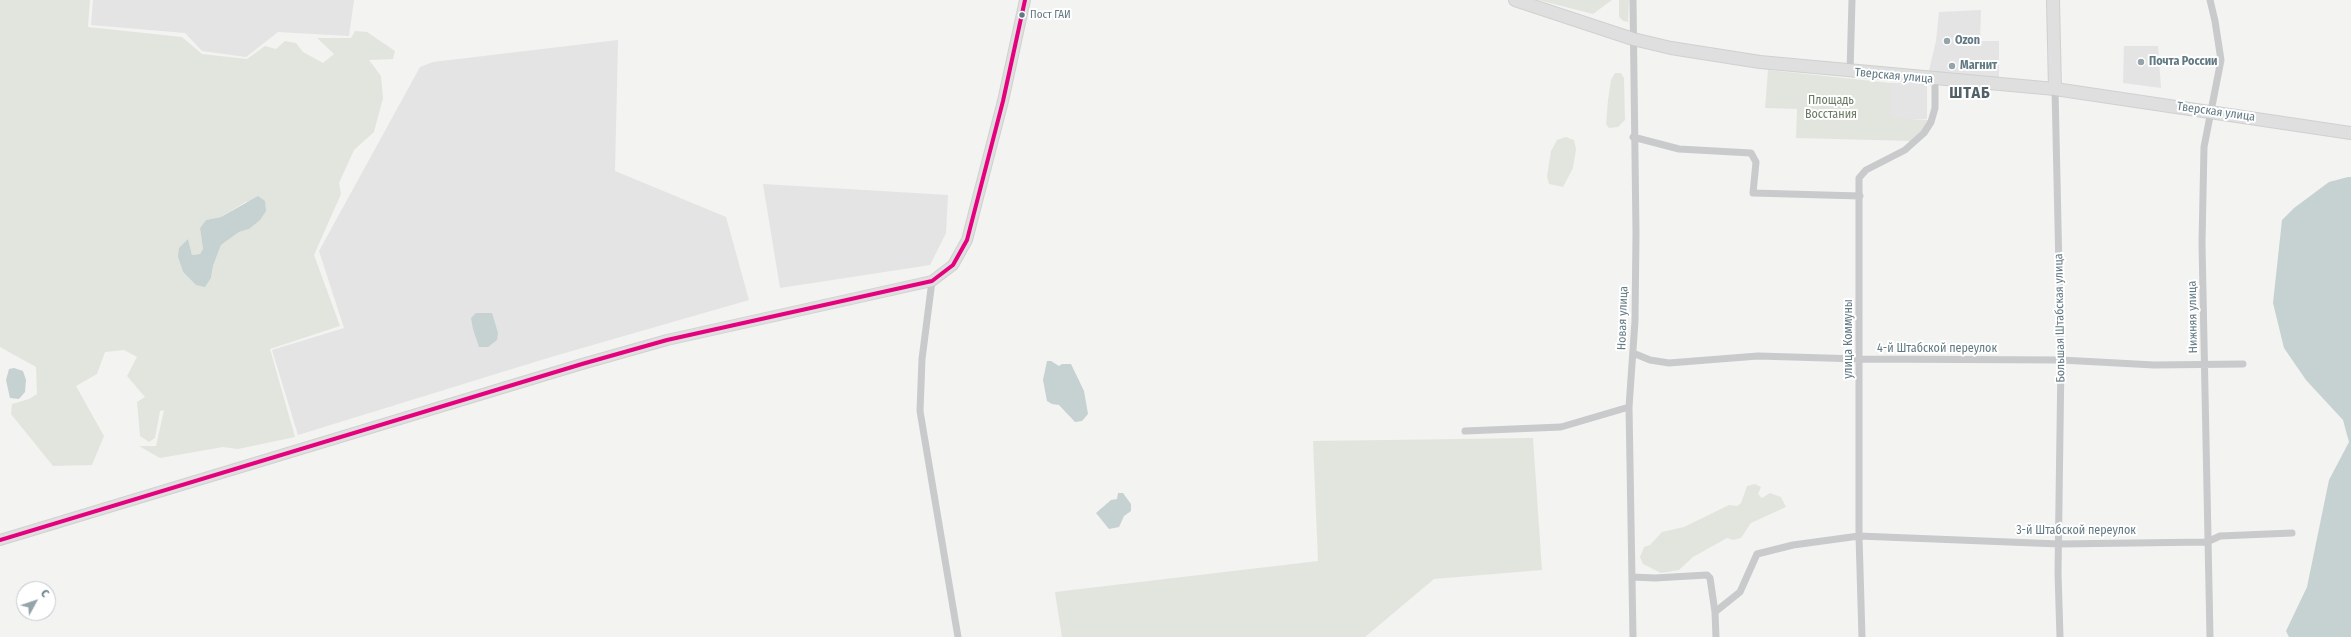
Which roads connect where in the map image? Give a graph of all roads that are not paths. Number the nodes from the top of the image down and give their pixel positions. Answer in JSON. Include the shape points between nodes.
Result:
{"nodes":[{"id":1,"x":1025,"y":0,"type":"edge"},
{"id":2,"x":1515,"y":0,"type":"edge"},
{"id":3,"x":1633,"y":0,"type":"edge"},
{"id":4,"x":1852,"y":0,"type":"edge"},
{"id":5,"x":2053,"y":0,"type":"edge"},
{"id":6,"x":2210,"y":0,"type":"edge"},
{"id":7,"x":1633,"y":39,"type":"junction"},
{"id":8,"x":1850,"y":72,"type":"junction"},
{"id":9,"x":1934,"y":80,"type":"junction"},
{"id":10,"x":2055,"y":89,"type":"junction"},
{"id":11,"x":2210,"y":111,"type":"junction"},
{"id":12,"x":2351,"y":133,"type":"edge"},
{"id":13,"x":1633,"y":136,"type":"junction"},
{"id":14,"x":1860,"y":196,"type":"junction"},
{"id":15,"x":932,"y":281,"type":"junction"},
{"id":16,"x":1633,"y":353,"type":"junction"},
{"id":17,"x":1860,"y":359,"type":"junction"},
{"id":18,"x":2062,"y":360,"type":"junction"},
{"id":19,"x":2243,"y":364,"type":"dead end"},
{"id":20,"x":2205,"y":365,"type":"junction"},
{"id":21,"x":1629,"y":407,"type":"junction"},
{"id":22,"x":1465,"y":431,"type":"dead end"},
{"id":23,"x":2292,"y":533,"type":"dead end"},
{"id":24,"x":1859,"y":536,"type":"junction"},
{"id":25,"x":0,"y":540,"type":"edge"},
{"id":26,"x":2207,"y":542,"type":"junction"},
{"id":27,"x":2059,"y":544,"type":"junction"},
{"id":28,"x":1632,"y":577,"type":"junction"},
{"id":29,"x":1715,"y":612,"type":"junction"},
{"id":30,"x":958,"y":637,"type":"edge"},
{"id":31,"x":1633,"y":637,"type":"edge"},
{"id":32,"x":1716,"y":637,"type":"edge"},
{"id":33,"x":1862,"y":637,"type":"edge"},
{"id":34,"x":2060,"y":637,"type":"edge"},
{"id":35,"x":2210,"y":637,"type":"edge"}],
"edges":[{"from":1,"to":15,"type":"street","via":[[1003,101],[967,240],[953,265]]},
{"from":2,"to":7,"type":"main road","name":"Тверская улица"},
{"from":3,"to":7,"type":"street","name":"Новая улица"},
{"from":4,"to":8,"type":"street"},
{"from":5,"to":10,"type":"main road","name":"Большая Штабская улица"},
{"from":6,"to":11,"type":"street","name":"Нижняя улица","via":[[2221,60]]},
{"from":7,"to":8,"type":"main road","name":"Тверская улица","via":[[1671,48],[1760,62]]},
{"from":7,"to":13,"type":"street","name":"Новая улица"},
{"from":8,"to":9,"type":"main road","name":"Тверская улица"},
{"from":9,"to":10,"type":"main road","name":"Тверская улица"},
{"from":9,"to":14,"type":"street","name":"улица Коммуны","via":[[1935,108],[1924,133],[1906,150],[1862,174],[1859,178]]},
{"from":10,"to":11,"type":"main road","name":"Тверская улица"},
{"from":10,"to":18,"type":"street","name":"Большая Штабская улица"},
{"from":11,"to":12,"type":"main road","name":"Тверская улица"},
{"from":11,"to":20,"type":"street","name":"Нижняя улица","via":[[2204,146],[2202,228]]},
{"from":13,"to":14,"type":"street","via":[[1679,149],[1751,153],[1756,162],[1753,193]]},
{"from":13,"to":16,"type":"street","name":"Новая улица","via":[[1636,233]]},
{"from":14,"to":17,"type":"street","name":"улица Коммуны"},
{"from":15,"to":25,"type":"street","via":[[667,340]]},
{"from":15,"to":30,"type":"street","via":[[922,359],[920,411]]},
{"from":16,"to":17,"type":"street","name":"4-й Штабской переулок","via":[[1650,360],[1669,363],[1758,356]]},
{"from":16,"to":21,"type":"street","name":"Новая улица"},
{"from":17,"to":18,"type":"street","name":"4-й Штабской переулок"},
{"from":17,"to":24,"type":"street","name":"улица Коммуны"},
{"from":18,"to":20,"type":"street","name":"4-й Штабской переулок"},
{"from":18,"to":27,"type":"street","name":"Большая Штабская улица"},
{"from":19,"to":20,"type":"street","name":"4-й Штабской переулок"},
{"from":20,"to":26,"type":"street","name":"Нижняя улица"},
{"from":21,"to":22,"type":"street","via":[[1561,427]]},
{"from":21,"to":28,"type":"street","name":"Новая улица"},
{"from":23,"to":26,"type":"street","name":"3-й Штабской переулок","via":[[2220,536]]},
{"from":24,"to":27,"type":"street","name":"3-й Штабской переулок"},
{"from":24,"to":29,"type":"street","name":"3-й Штабской переулок","via":[[1793,545],[1756,554],[1740,592]]},
{"from":24,"to":33,"type":"street","name":"улица Коммуны"},
{"from":26,"to":27,"type":"street","name":"3-й Штабской переулок"},
{"from":26,"to":35,"type":"street","name":"Нижняя улица"},
{"from":27,"to":34,"type":"street","name":"Большая Штабская улица"},
{"from":28,"to":29,"type":"street","via":[[1707,575],[1710,578]]},
{"from":28,"to":31,"type":"street","name":"Новая улица"},
{"from":29,"to":32,"type":"street"}]}
